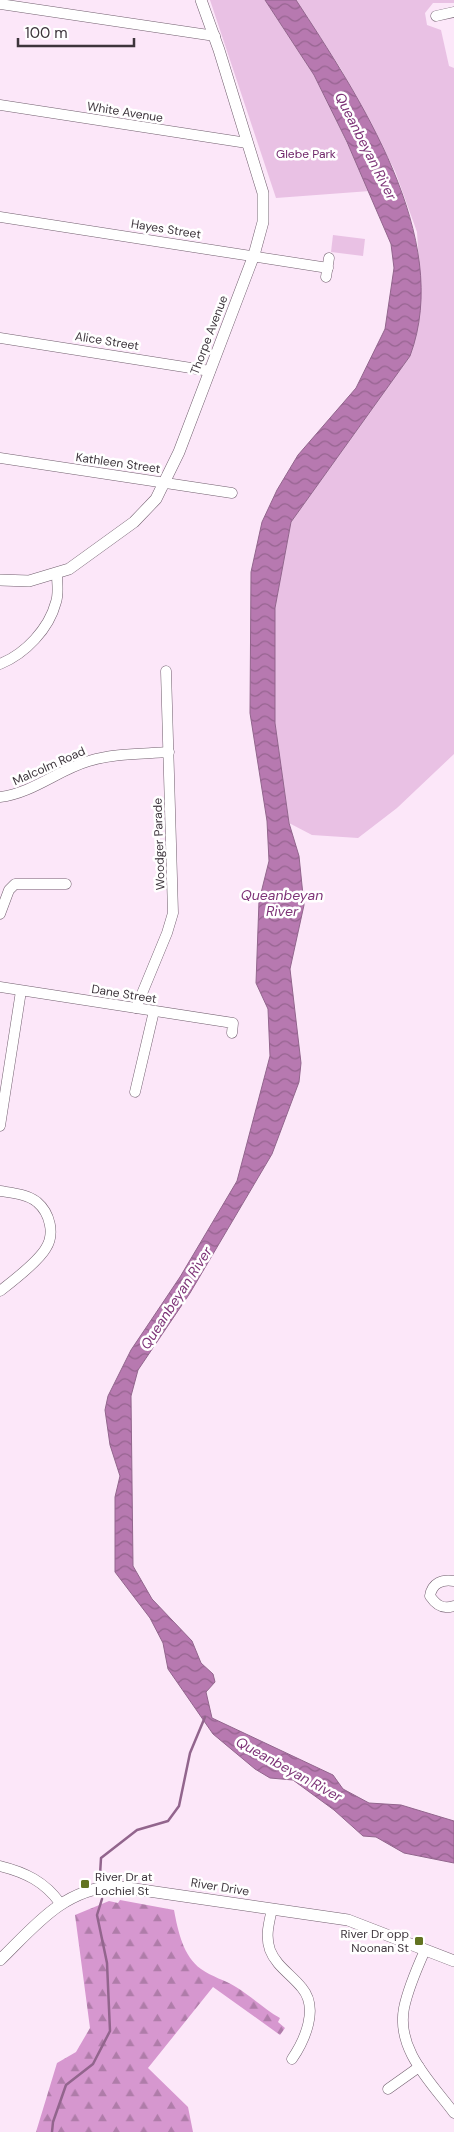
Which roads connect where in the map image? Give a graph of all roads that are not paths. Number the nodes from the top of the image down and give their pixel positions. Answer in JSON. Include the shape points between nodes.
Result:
{"nodes":[{"id":1,"x":201,"y":0,"type":"edge"},
{"id":2,"x":0,"y":4,"type":"edge"},
{"id":3,"x":454,"y":12,"type":"edge"},
{"id":4,"x":436,"y":16,"type":"dead end"},
{"id":5,"x":215,"y":36,"type":"junction"},
{"id":6,"x":0,"y":105,"type":"edge"},
{"id":7,"x":247,"y":143,"type":"junction"},
{"id":8,"x":0,"y":217,"type":"edge"},
{"id":9,"x":254,"y":255,"type":"junction"},
{"id":10,"x":328,"y":267,"type":"dead end"},
{"id":11,"x":0,"y":338,"type":"edge"},
{"id":12,"x":210,"y":371,"type":"junction"},
{"id":13,"x":0,"y":458,"type":"edge"},
{"id":14,"x":165,"y":482,"type":"junction"},
{"id":15,"x":232,"y":492,"type":"dead end"},
{"id":16,"x":57,"y":575,"type":"junction"},
{"id":17,"x":0,"y":580,"type":"edge"},
{"id":18,"x":0,"y":664,"type":"edge"},
{"id":19,"x":166,"y":672,"type":"dead end"},
{"id":20,"x":169,"y":752,"type":"junction"},
{"id":21,"x":0,"y":797,"type":"edge"},
{"id":22,"x":66,"y":884,"type":"dead end"},
{"id":23,"x":0,"y":914,"type":"edge"},
{"id":24,"x":0,"y":987,"type":"edge"},
{"id":25,"x":21,"y":990,"type":"junction"},
{"id":26,"x":136,"y":1008,"type":"junction"},
{"id":27,"x":154,"y":1011,"type":"junction"},
{"id":28,"x":232,"y":1033,"type":"dead end"},
{"id":29,"x":135,"y":1092,"type":"dead end"},
{"id":30,"x":0,"y":1126,"type":"edge"},
{"id":31,"x":0,"y":1191,"type":"edge"},
{"id":32,"x":0,"y":1291,"type":"edge"},
{"id":33,"x":454,"y":1581,"type":"edge"},
{"id":34,"x":454,"y":1606,"type":"edge"},
{"id":35,"x":0,"y":1866,"type":"edge"},
{"id":36,"x":60,"y":1903,"type":"junction"},
{"id":37,"x":272,"y":1909,"type":"junction"},
{"id":38,"x":425,"y":1950,"type":"junction"},
{"id":39,"x":0,"y":1960,"type":"edge"},
{"id":40,"x":454,"y":1961,"type":"edge"},
{"id":41,"x":292,"y":2058,"type":"dead end"},
{"id":42,"x":419,"y":2067,"type":"junction"},
{"id":43,"x":388,"y":2089,"type":"dead end"},
{"id":44,"x":454,"y":2112,"type":"edge"}],
"edges":[{"from":1,"to":5,"type":"street","name":"Thorpe Avenue"},
{"from":2,"to":5,"type":"street"},
{"from":3,"to":4,"type":"street"},
{"from":5,"to":7,"type":"street","name":"Thorpe Avenue"},
{"from":6,"to":7,"type":"street","name":"White Avenue"},
{"from":7,"to":9,"type":"street","name":"Thorpe Avenue","via":[[263,193],[264,207]]},
{"from":8,"to":9,"type":"street","name":"Hayes Street"},
{"from":9,"to":10,"type":"street","name":"Hayes Street"},
{"from":9,"to":12,"type":"street","name":"Thorpe Avenue"},
{"from":11,"to":12,"type":"street","name":"Alice Street"},
{"from":12,"to":14,"type":"street","name":"Thorpe Avenue"},
{"from":13,"to":14,"type":"street","name":"Kathleen Street"},
{"from":14,"to":15,"type":"street","name":"Kathleen Street"},
{"from":14,"to":16,"type":"street","name":"Thorpe Avenue","via":[[146,512],[81,562]]},
{"from":16,"to":17,"type":"street","name":"Thorpe Avenue","via":[[29,581]]},
{"from":16,"to":18,"type":"street","via":[[56,602],[44,626],[23,652]]},
{"from":19,"to":20,"type":"street","name":"Woodger Parade"},
{"from":20,"to":21,"type":"street","name":"Malcolm Road","via":[[94,759],[23,792]]},
{"from":20,"to":26,"type":"street","name":"Woodger Parade","via":[[173,913],[168,933]]},
{"from":22,"to":23,"type":"street","via":[[17,883],[9,890]]},
{"from":24,"to":25,"type":"street","name":"Dane Street"},
{"from":25,"to":26,"type":"street","name":"Dane Street"},
{"from":25,"to":30,"type":"street"},
{"from":26,"to":27,"type":"street","name":"Dane Street"},
{"from":27,"to":28,"type":"street","name":"Dane Street","via":[[233,1023]]},
{"from":27,"to":29,"type":"street"},
{"from":31,"to":32,"type":"street","via":[[21,1194],[37,1202],[49,1220],[51,1234],[46,1249]]},
{"from":33,"to":34,"type":"street","via":[[440,1582],[434,1586],[430,1596],[440,1606]]},
{"from":35,"to":36,"type":"street","via":[[35,1878]]},
{"from":36,"to":37,"type":"street","name":"River Drive","via":[[89,1890],[114,1886]]},
{"from":36,"to":39,"type":"street","name":"River Drive"},
{"from":37,"to":38,"type":"street","name":"River Drive","via":[[348,1920]]},
{"from":37,"to":41,"type":"street","via":[[267,1930],[270,1950],[276,1961],[303,1989],[310,2007],[304,2038]]},
{"from":38,"to":40,"type":"street","name":"River Drive"},
{"from":38,"to":42,"type":"street","via":[[402,2020],[405,2041]]},
{"from":42,"to":43,"type":"street"},
{"from":42,"to":44,"type":"street"}]}
